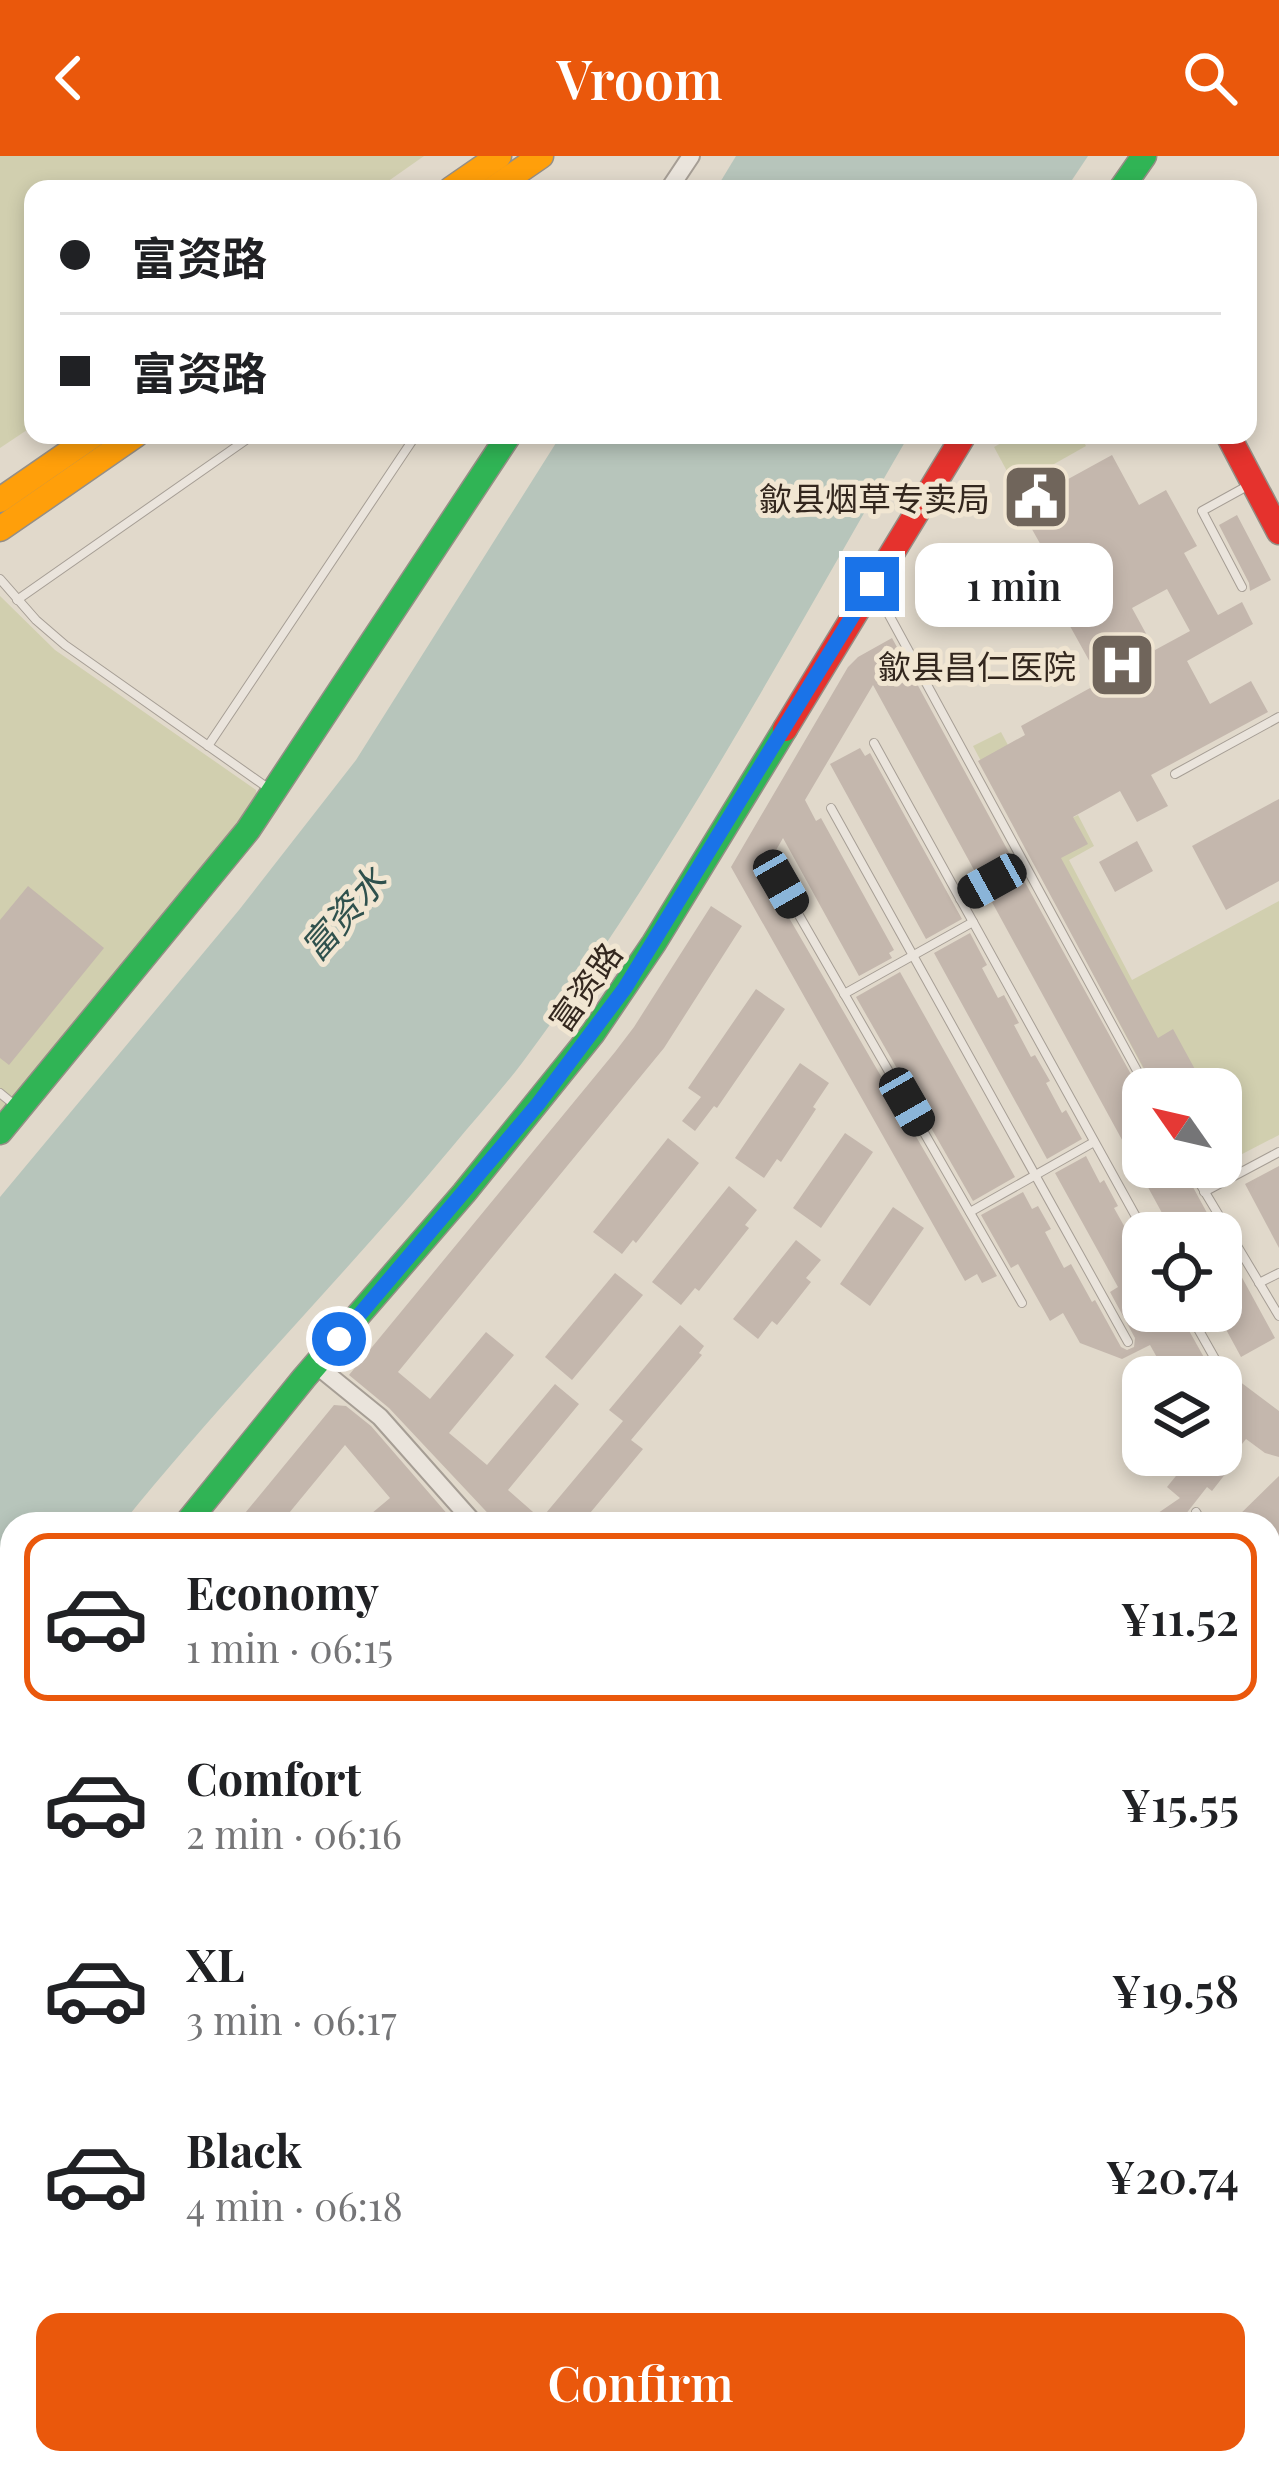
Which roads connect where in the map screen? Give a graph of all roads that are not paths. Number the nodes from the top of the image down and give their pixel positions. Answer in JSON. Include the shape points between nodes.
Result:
{"nodes":[{"id":1,"x":499,"y":156,"type":"edge"},
{"id":2,"x":541,"y":156,"type":"edge"},
{"id":3,"x":464,"y":180,"type":"edge"},
{"id":4,"x":506,"y":180,"type":"edge"},
{"id":5,"x":81,"y":444,"type":"edge"},
{"id":6,"x":123,"y":444,"type":"edge"},
{"id":7,"x":241,"y":444,"type":"edge"},
{"id":8,"x":410,"y":444,"type":"edge"},
{"id":9,"x":503,"y":444,"type":"edge"},
{"id":10,"x":958,"y":444,"type":"edge"},
{"id":11,"x":1233,"y":444,"type":"edge"},
{"id":12,"x":1253,"y":483,"type":"junction"},
{"id":13,"x":0,"y":500,"type":"edge"},
{"id":14,"x":0,"y":529,"type":"edge"},
{"id":15,"x":1279,"y":532,"type":"edge"},
{"id":16,"x":0,"y":579,"type":"edge"},
{"id":17,"x":872,"y":584,"type":"junction"},
{"id":18,"x":1242,"y":587,"type":"dead end"},
{"id":19,"x":17,"y":600,"type":"junction"},
{"id":20,"x":1279,"y":717,"type":"edge"},
{"id":21,"x":874,"y":743,"type":"dead end"},
{"id":22,"x":208,"y":746,"type":"junction"},
{"id":23,"x":1174,"y":774,"type":"dead end"},
{"id":24,"x":274,"y":792,"type":"junction"},
{"id":25,"x":831,"y":808,"type":"dead end"},
{"id":26,"x":1023,"y":863,"type":"junction"},
{"id":27,"x":781,"y":884,"type":"dead end"},
{"id":28,"x":960,"y":899,"type":"junction"},
{"id":29,"x":973,"y":922,"type":"junction"},
{"id":30,"x":913,"y":955,"type":"junction"},
{"id":31,"x":844,"y":994,"type":"junction"},
{"id":32,"x":1135,"y":1068,"type":"edge"},
{"id":33,"x":10,"y":1101,"type":"edge"},
{"id":34,"x":0,"y":1132,"type":"edge"},
{"id":35,"x":1095,"y":1142,"type":"junction"},
{"id":36,"x":1279,"y":1152,"type":"edge"},
{"id":37,"x":1035,"y":1175,"type":"junction"},
{"id":38,"x":1202,"y":1188,"type":"edge"},
{"id":39,"x":1204,"y":1192,"type":"junction"},
{"id":40,"x":970,"y":1211,"type":"junction"},
{"id":41,"x":1133,"y":1212,"type":"edge"},
{"id":42,"x":1279,"y":1274,"type":"edge"},
{"id":43,"x":1259,"y":1283,"type":"junction"},
{"id":44,"x":1022,"y":1303,"type":"dead end"},
{"id":45,"x":1279,"y":1316,"type":"edge"},
{"id":46,"x":1128,"y":1342,"type":"dead end"},
{"id":47,"x":316,"y":1365,"type":"junction"},
{"id":48,"x":196,"y":1512,"type":"edge"},
{"id":49,"x":465,"y":1512,"type":"edge"}],
"edges":[{"from":1,"to":3,"type":"street"},
{"from":2,"to":4,"type":"street"},
{"from":5,"to":13,"type":"street"},
{"from":6,"to":14,"type":"street"},
{"from":7,"to":19,"type":"lane"},
{"from":8,"to":22,"type":"lane"},
{"from":9,"to":24,"type":"street"},
{"from":10,"to":17,"type":"street","name":"富资路"},
{"from":11,"to":12,"type":"street"},
{"from":12,"to":15,"type":"street"},
{"from":12,"to":18,"type":"lane","via":[[1202,511]]},
{"from":16,"to":19,"type":"lane"},
{"from":17,"to":26,"type":"lane"},
{"from":17,"to":47,"type":"street","name":"富资路","via":[[614,1003]]},
{"from":19,"to":22,"type":"lane","via":[[64,645]]},
{"from":20,"to":23,"type":"lane"},
{"from":21,"to":28,"type":"lane"},
{"from":22,"to":24,"type":"lane"},
{"from":24,"to":33,"type":"street"},
{"from":25,"to":30,"type":"lane"},
{"from":26,"to":28,"type":"lane"},
{"from":26,"to":32,"type":"lane"},
{"from":27,"to":31,"type":"lane"},
{"from":28,"to":29,"type":"lane"},
{"from":29,"to":30,"type":"lane"},
{"from":29,"to":35,"type":"lane"},
{"from":30,"to":31,"type":"lane"},
{"from":30,"to":37,"type":"lane"},
{"from":31,"to":40,"type":"lane"},
{"from":33,"to":34,"type":"street"},
{"from":35,"to":37,"type":"lane"},
{"from":35,"to":41,"type":"lane"},
{"from":36,"to":39,"type":"lane"},
{"from":37,"to":40,"type":"lane"},
{"from":37,"to":46,"type":"lane"},
{"from":38,"to":39,"type":"lane"},
{"from":39,"to":43,"type":"lane"},
{"from":40,"to":44,"type":"lane"},
{"from":42,"to":43,"type":"lane"},
{"from":43,"to":45,"type":"lane"},
{"from":47,"to":48,"type":"street","name":"富资路"},
{"from":47,"to":49,"type":"street","via":[[380,1417]]}]}
